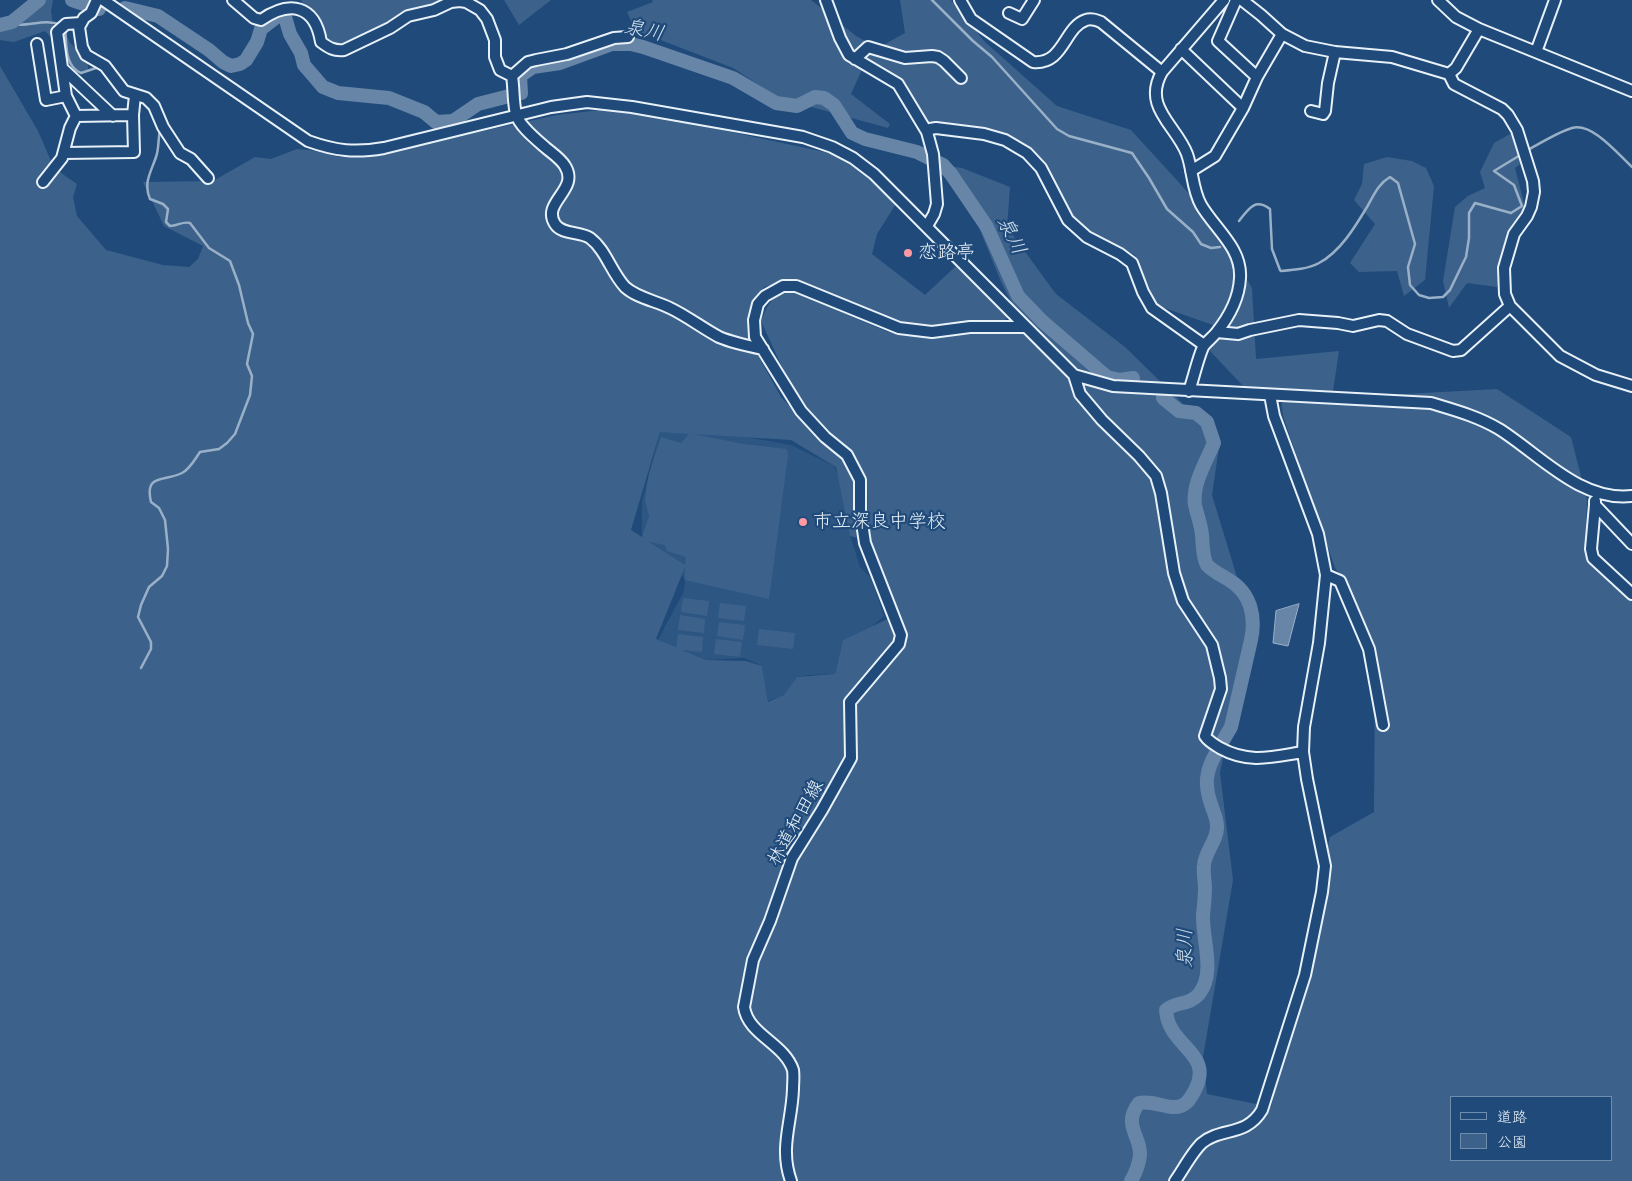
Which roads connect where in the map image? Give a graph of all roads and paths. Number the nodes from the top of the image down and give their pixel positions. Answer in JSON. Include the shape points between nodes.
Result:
{"nodes":[{"id":1,"x":233,"y":0,"type":"edge"},
{"id":2,"x":826,"y":0,"type":"edge"},
{"id":3,"x":960,"y":0,"type":"edge"},
{"id":4,"x":1034,"y":0,"type":"edge"},
{"id":5,"x":1224,"y":0,"type":"edge"},
{"id":6,"x":1236,"y":0,"type":"edge"},
{"id":7,"x":1242,"y":0,"type":"edge"},
{"id":8,"x":1438,"y":0,"type":"edge"},
{"id":9,"x":1555,"y":0,"type":"edge"},
{"id":10,"x":99,"y":1,"type":"edge"},
{"id":11,"x":1009,"y":14,"type":"dead end"},
{"id":12,"x":81,"y":22,"type":"junction"},
{"id":13,"x":1479,"y":29,"type":"junction"},
{"id":14,"x":1282,"y":34,"type":"junction"},
{"id":15,"x":628,"y":36,"type":"dead end"},
{"id":16,"x":37,"y":44,"type":"dead end"},
{"id":17,"x":1181,"y":49,"type":"junction"},
{"id":18,"x":1335,"y":52,"type":"junction"},
{"id":19,"x":1536,"y":52,"type":"junction"},
{"id":20,"x":855,"y":59,"type":"junction"},
{"id":21,"x":62,"y":68,"type":"junction"},
{"id":22,"x":1162,"y":72,"type":"junction"},
{"id":23,"x":1449,"y":74,"type":"junction"},
{"id":24,"x":512,"y":76,"type":"junction"},
{"id":25,"x":1257,"y":77,"type":"junction"},
{"id":26,"x":961,"y":78,"type":"dead end"},
{"id":27,"x":1632,"y":91,"type":"edge"},
{"id":28,"x":66,"y":96,"type":"junction"},
{"id":29,"x":134,"y":97,"type":"junction"},
{"id":30,"x":1243,"y":108,"type":"junction"},
{"id":31,"x":1311,"y":111,"type":"dead end"},
{"id":32,"x":516,"y":115,"type":"junction"},
{"id":33,"x":76,"y":116,"type":"junction"},
{"id":34,"x":113,"y":116,"type":"junction"},
{"id":35,"x":133,"y":116,"type":"junction"},
{"id":36,"x":927,"y":132,"type":"junction"},
{"id":37,"x":64,"y":153,"type":"junction"},
{"id":38,"x":1191,"y":171,"type":"junction"},
{"id":39,"x":208,"y":178,"type":"dead end"},
{"id":40,"x":43,"y":182,"type":"dead end"},
{"id":41,"x":926,"y":226,"type":"junction"},
{"id":42,"x":1510,"y":306,"type":"junction"},
{"id":43,"x":1025,"y":327,"type":"junction"},
{"id":44,"x":1217,"y":332,"type":"junction"},
{"id":45,"x":1204,"y":345,"type":"junction"},
{"id":46,"x":763,"y":349,"type":"junction"},
{"id":47,"x":1074,"y":375,"type":"junction"},
{"id":48,"x":1632,"y":386,"type":"edge"},
{"id":49,"x":1188,"y":391,"type":"junction"},
{"id":50,"x":1270,"y":395,"type":"junction"},
{"id":51,"x":1596,"y":493,"type":"junction"},
{"id":52,"x":1632,"y":496,"type":"edge"},
{"id":53,"x":1594,"y":505,"type":"junction"},
{"id":54,"x":1632,"y":544,"type":"edge"},
{"id":55,"x":1326,"y":574,"type":"junction"},
{"id":56,"x":1632,"y":594,"type":"edge"},
{"id":57,"x":1383,"y":725,"type":"dead end"},
{"id":58,"x":1304,"y":752,"type":"junction"},
{"id":59,"x":791,"y":1181,"type":"edge"},
{"id":60,"x":1175,"y":1181,"type":"edge"}],
"edges":[{"from":1,"to":24,"type":"street","via":[[261,20],[279,8],[301,8],[309,13],[318,27],[321,42],[337,50],[344,50],[390,28],[408,16],[451,2],[466,2],[480,10],[487,19],[495,40],[495,57],[500,70]]},
{"from":2,"to":20,"type":"street","via":[[844,47]]},
{"from":3,"to":22,"type":"street","via":[[971,19],[1033,62],[1051,59],[1078,24],[1092,19],[1101,22]]},
{"from":4,"to":11,"type":"street","via":[[1022,19]]},
{"from":5,"to":17,"type":"street"},
{"from":6,"to":25,"type":"street","via":[[1218,41]]},
{"from":7,"to":14,"type":"street"},
{"from":8,"to":13,"type":"street","via":[[1456,17]]},
{"from":9,"to":19,"type":"street"},
{"from":10,"to":12,"type":"street"},
{"from":10,"to":32,"type":"street","via":[[308,142],[326,148],[362,152]]},
{"from":12,"to":21,"type":"street","via":[[63,26],[57,35]]},
{"from":12,"to":29,"type":"street","via":[[79,27],[86,56],[105,66],[124,91]]},
{"from":13,"to":19,"type":"street"},
{"from":13,"to":23,"type":"street"},
{"from":14,"to":18,"type":"street","via":[[1305,46]]},
{"from":14,"to":25,"type":"street"},
{"from":15,"to":24,"type":"street","via":[[528,62]]},
{"from":16,"to":28,"type":"street","via":[[46,100]]},
{"from":17,"to":22,"type":"street"},
{"from":17,"to":30,"type":"street"},
{"from":18,"to":23,"type":"street","via":[[1392,57]]},
{"from":18,"to":31,"type":"street","via":[[1325,111],[1323,114]]},
{"from":19,"to":27,"type":"street"},
{"from":20,"to":26,"type":"street","via":[[868,46],[905,58],[932,56],[944,61]]},
{"from":20,"to":36,"type":"street","via":[[898,84]]},
{"from":21,"to":28,"type":"street"},
{"from":21,"to":34,"type":"street"},
{"from":22,"to":38,"type":"street","via":[[1156,88],[1158,106],[1182,144]]},
{"from":23,"to":42,"type":"street","via":[[1454,84],[1508,115],[1533,181],[1531,207],[1514,234],[1504,268],[1505,294]]},
{"from":24,"to":32,"type":"street"},
{"from":25,"to":30,"type":"street"},
{"from":28,"to":33,"type":"street"},
{"from":29,"to":35,"type":"street"},
{"from":29,"to":39,"type":"street","via":[[146,98],[154,106],[180,153],[191,159]]},
{"from":30,"to":38,"type":"street","via":[[1215,156]]},
{"from":32,"to":41,"type":"street","via":[[570,103],[605,103],[802,137],[854,158]]},
{"from":32,"to":46,"type":"street","via":[[529,133],[565,165],[570,177],[554,207],[552,217],[556,226],[590,238],[614,274],[634,293],[671,308],[720,337]]},
{"from":33,"to":34,"type":"street"},
{"from":33,"to":37,"type":"street"},
{"from":34,"to":35,"type":"street"},
{"from":35,"to":37,"type":"street","via":[[134,152]]},
{"from":36,"to":41,"type":"street","via":[[933,154],[937,204]]},
{"from":36,"to":45,"type":"street","via":[[936,128],[984,134],[1005,140],[1027,153],[1041,168],[1068,220],[1087,237],[1132,263],[1142,292],[1152,308]]},
{"from":37,"to":40,"type":"street"},
{"from":38,"to":44,"type":"street","via":[[1201,205],[1236,254],[1241,276],[1235,302]]},
{"from":41,"to":43,"type":"street"},
{"from":42,"to":44,"type":"street","via":[[1461,350],[1453,351],[1379,320],[1353,326],[1299,320],[1238,334]]},
{"from":42,"to":48,"type":"street","via":[[1560,356],[1596,375]]},
{"from":43,"to":46,"type":"street","name":"林道和田線","via":[[970,327],[932,332],[898,328],[796,286],[783,286],[758,304],[754,320],[755,337]]},
{"from":43,"to":47,"type":"street"},
{"from":44,"to":45,"type":"street"},
{"from":45,"to":49,"type":"street"},
{"from":46,"to":59,"type":"street","name":"林道和田線","via":[[801,411],[824,437],[847,456],[860,480],[865,543],[900,635],[899,644],[850,702],[851,758],[792,858],[753,960],[745,1014],[782,1054],[793,1071],[793,1100],[785,1144]]},
{"from":47,"to":49,"type":"street","via":[[1113,386]]},
{"from":47,"to":58,"type":"street","via":[[1080,394],[1156,476],[1177,583],[1183,601],[1212,646],[1220,678],[1221,689],[1205,736],[1208,741],[1238,757]]},
{"from":49,"to":50,"type":"street"},
{"from":50,"to":51,"type":"street","via":[[1431,404],[1458,411],[1498,428],[1568,478]]},
{"from":50,"to":55,"type":"street","via":[[1274,416],[1318,534]]},
{"from":51,"to":52,"type":"street"},
{"from":51,"to":53,"type":"street"},
{"from":53,"to":54,"type":"street"},
{"from":53,"to":56,"type":"street","via":[[1593,558]]},
{"from":55,"to":57,"type":"street","via":[[1340,581],[1369,649]]},
{"from":55,"to":58,"type":"street","via":[[1319,643],[1304,727]]},
{"from":58,"to":60,"type":"street","via":[[1325,866],[1305,975],[1257,1117],[1242,1129],[1210,1138],[1202,1144]]}]}
